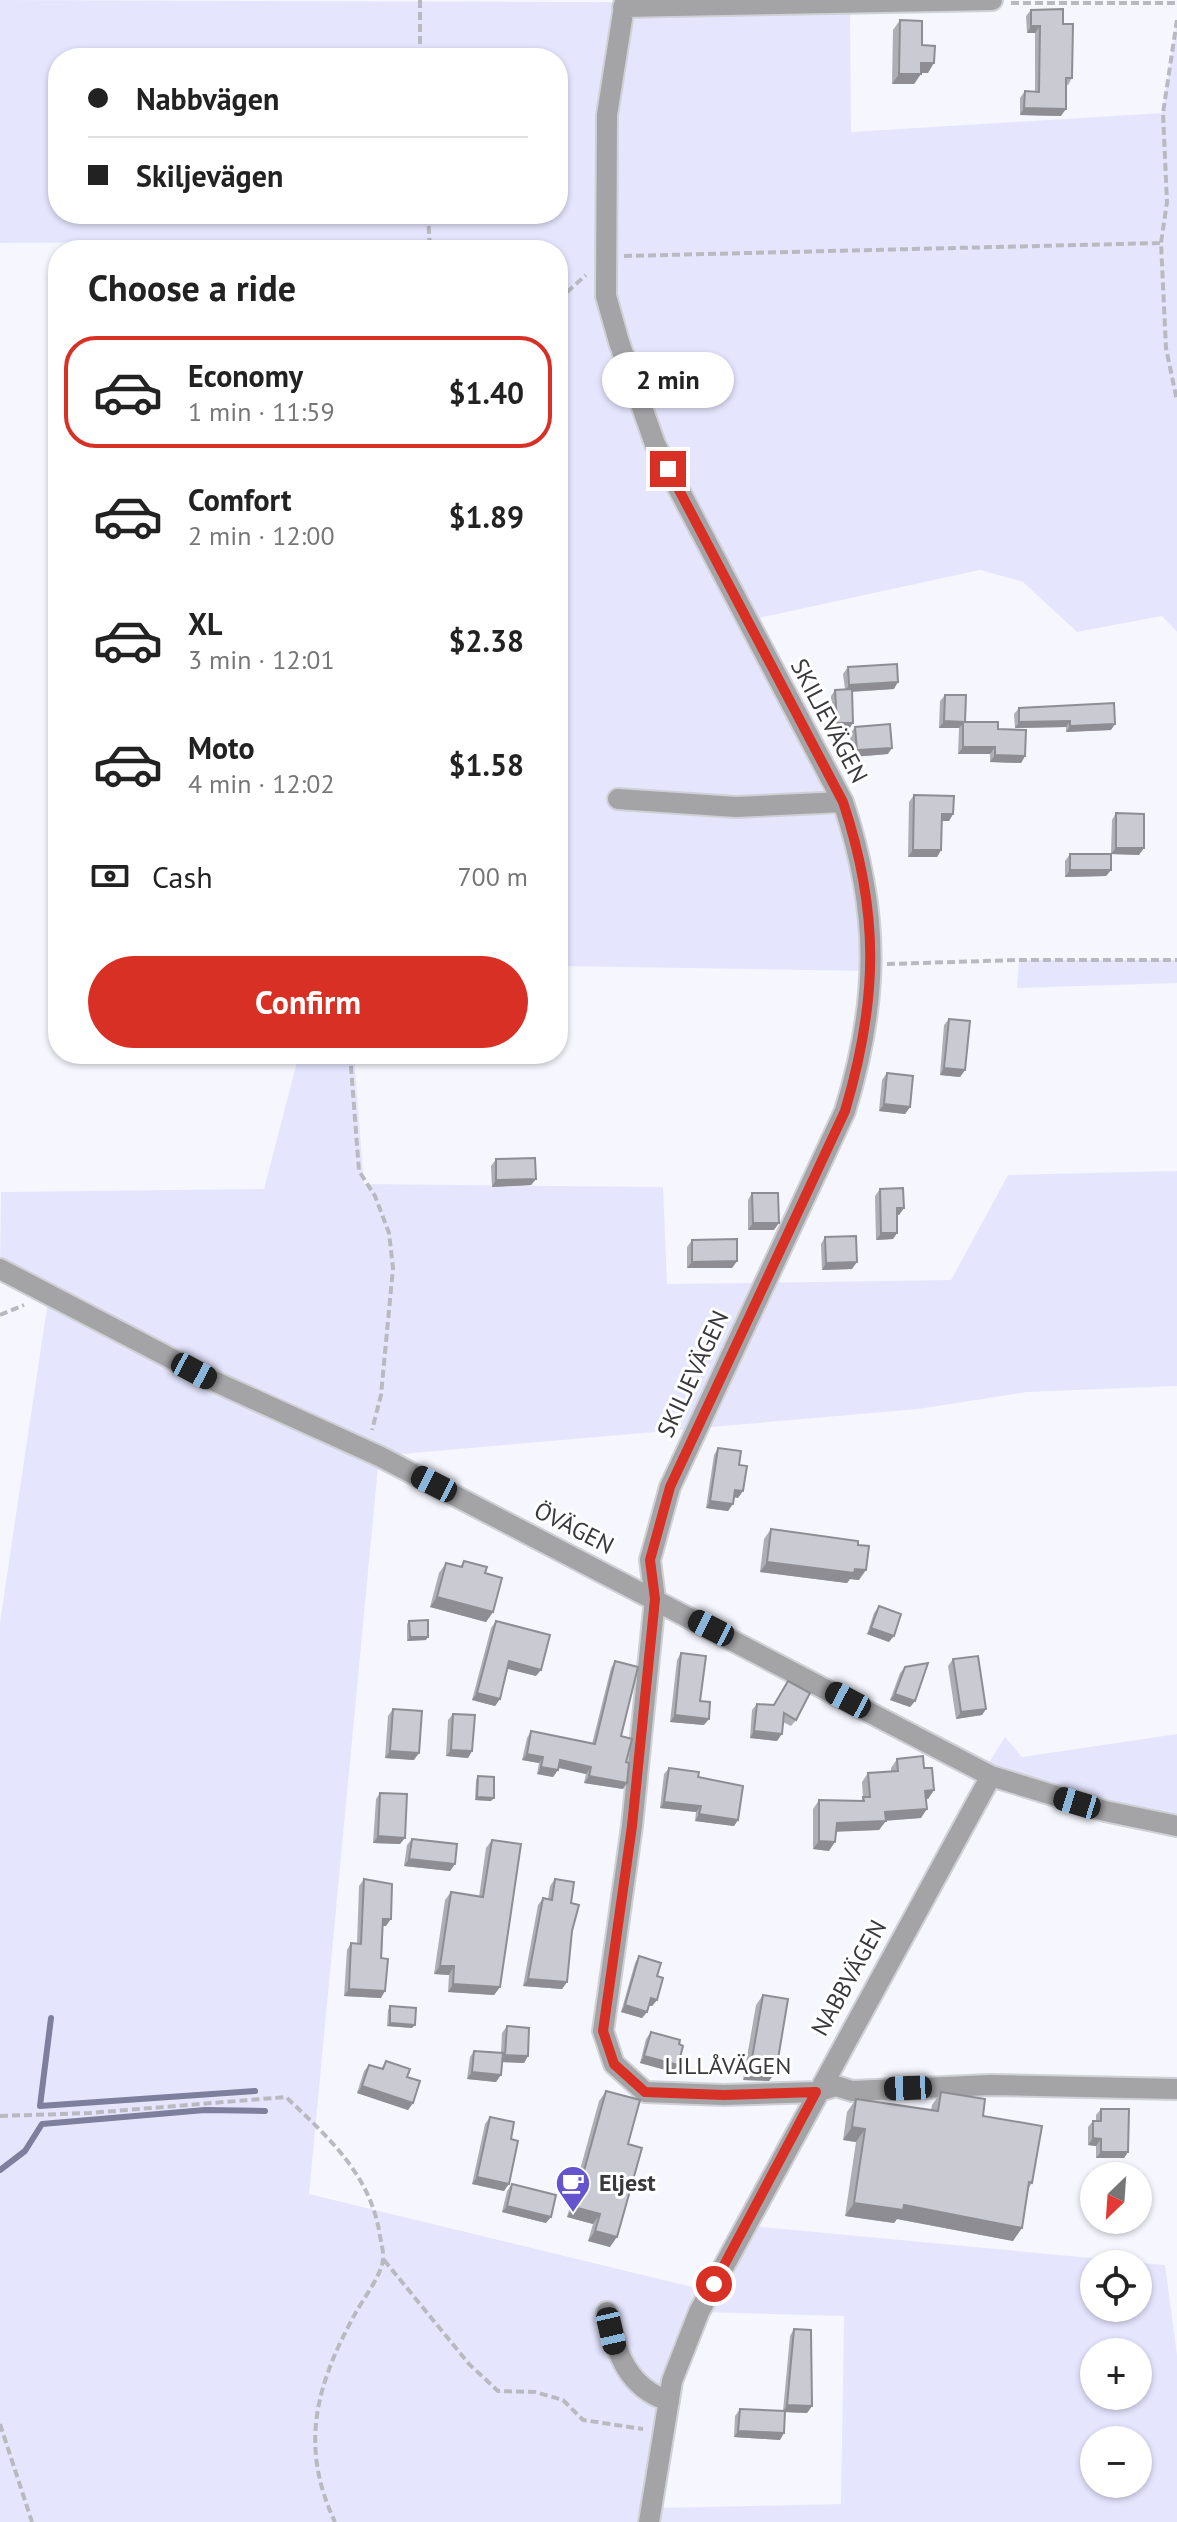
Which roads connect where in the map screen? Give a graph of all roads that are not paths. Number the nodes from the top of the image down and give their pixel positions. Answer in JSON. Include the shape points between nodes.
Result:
{"nodes":[{"id":1,"x":850,"y":1,"type":"edge"},
{"id":2,"x":992,"y":1,"type":"edge"},
{"id":3,"x":624,"y":3,"type":"edge"},
{"id":4,"x":618,"y":799,"type":"dead end"},
{"id":5,"x":843,"y":802,"type":"junction"},
{"id":6,"x":0,"y":1269,"type":"edge"},
{"id":7,"x":655,"y":1599,"type":"junction"},
{"id":8,"x":991,"y":1776,"type":"junction"},
{"id":9,"x":1177,"y":1826,"type":"edge"},
{"id":10,"x":1177,"y":2089,"type":"edge"},
{"id":11,"x":816,"y":2092,"type":"junction"},
{"id":12,"x":607,"y":2312,"type":"dead end"},
{"id":13,"x":669,"y":2401,"type":"junction"},
{"id":14,"x":649,"y":2522,"type":"edge"}],
"edges":[{"from":1,"to":2,"type":"street"},
{"from":1,"to":3,"type":"street"},
{"from":3,"to":5,"type":"street","name":"SKILJEVÄGEN","via":[[607,115],[606,296],[655,444]]},
{"from":4,"to":5,"type":"street","via":[[736,807]]},
{"from":5,"to":7,"type":"street","name":"SKILJEVÄGEN","via":[[860,855],[873,965],[861,1057],[845,1111],[670,1487],[650,1560]]},
{"from":6,"to":7,"type":"street","name":"ÖVÄGEN"},
{"from":7,"to":8,"type":"street","name":"ÖVÄGEN"},
{"from":7,"to":11,"type":"street","name":"LILLÅVÄGEN","via":[[632,1826],[603,2031],[614,2064],[645,2092]]},
{"from":8,"to":9,"type":"street","name":"ÖVÄGEN","via":[[1105,1811]]},
{"from":8,"to":11,"type":"street","name":"NABBVÄGEN"},
{"from":10,"to":11,"type":"street","name":"LILLÅVÄGEN","via":[[991,2085],[852,2091],[836,2086]]},
{"from":11,"to":13,"type":"street","name":"NABBVÄGEN","via":[[699,2312]]},
{"from":12,"to":13,"type":"street","via":[[616,2350],[637,2387]]},
{"from":13,"to":14,"type":"street","name":"NABBVÄGEN"}]}
